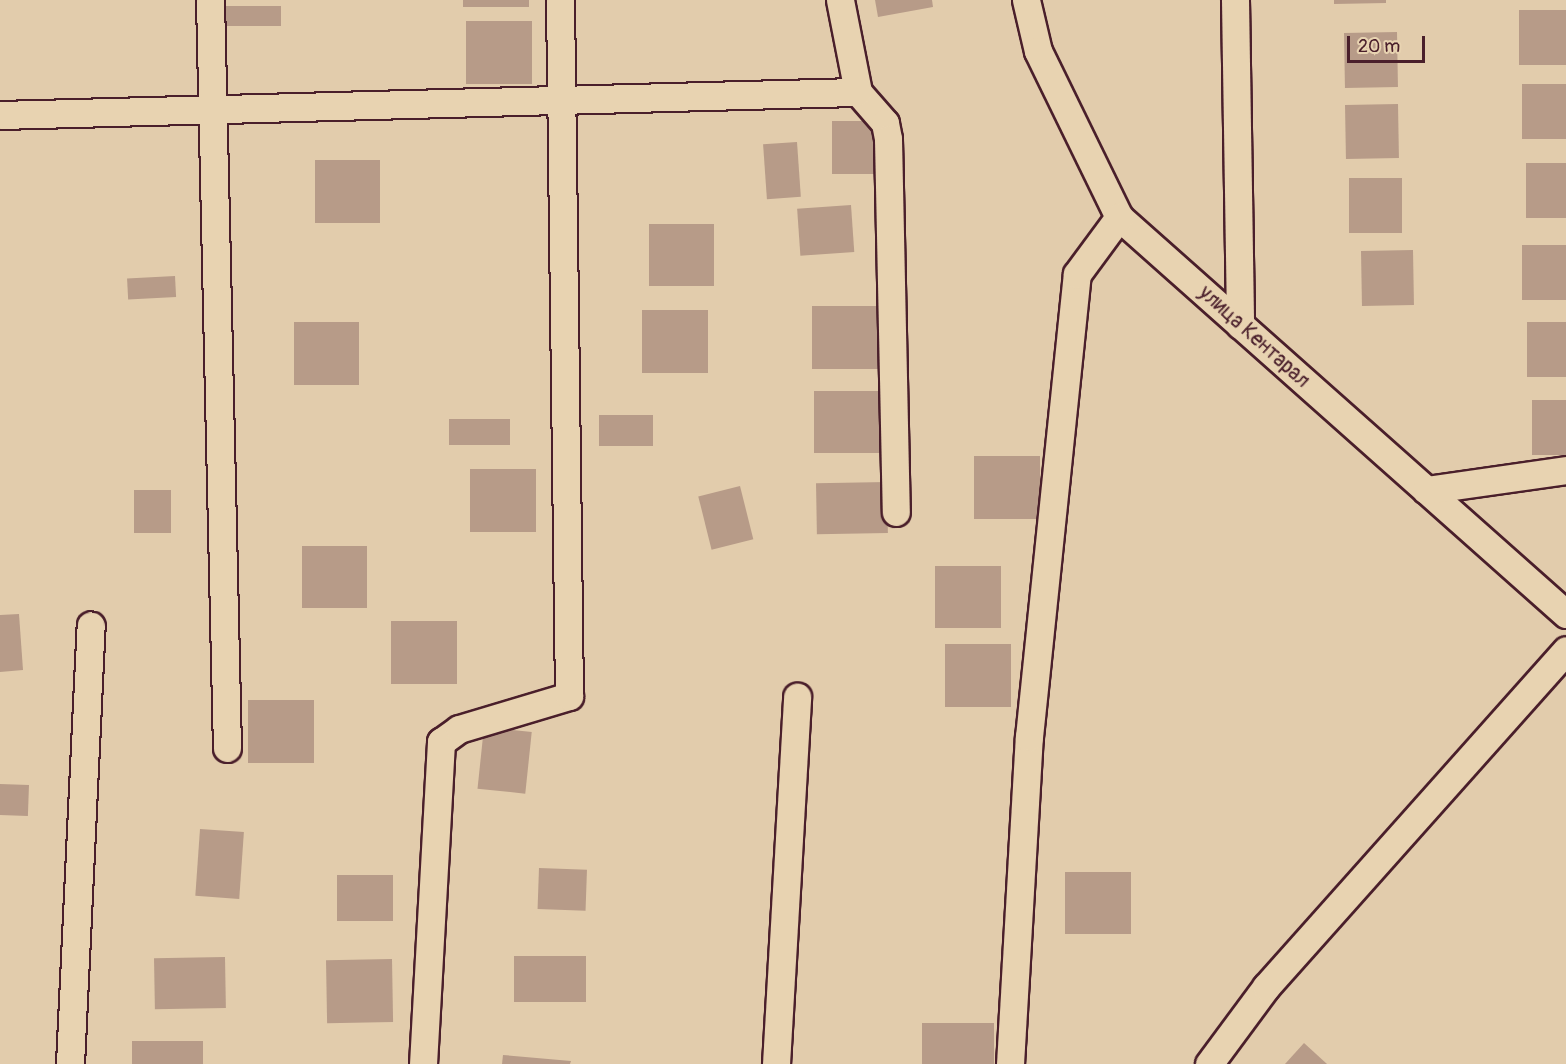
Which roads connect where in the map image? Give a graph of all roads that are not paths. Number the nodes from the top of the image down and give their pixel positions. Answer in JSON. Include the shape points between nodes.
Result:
{"nodes":[{"id":1,"x":210,"y":0,"type":"edge"},
{"id":2,"x":560,"y":0,"type":"edge"},
{"id":3,"x":840,"y":0,"type":"edge"},
{"id":4,"x":1026,"y":0,"type":"edge"},
{"id":5,"x":1235,"y":0,"type":"edge"},
{"id":6,"x":858,"y":92,"type":"junction"},
{"id":7,"x":564,"y":101,"type":"junction"},
{"id":8,"x":214,"y":110,"type":"junction"},
{"id":9,"x":0,"y":115,"type":"edge"},
{"id":10,"x":1119,"y":218,"type":"junction"},
{"id":11,"x":1240,"y":325,"type":"junction"},
{"id":12,"x":1566,"y":470,"type":"edge"},
{"id":13,"x":1426,"y":490,"type":"junction"},
{"id":14,"x":896,"y":512,"type":"dead end"},
{"id":15,"x":1566,"y":614,"type":"edge"},
{"id":16,"x":91,"y":626,"type":"dead end"},
{"id":17,"x":1566,"y":650,"type":"edge"},
{"id":18,"x":796,"y":698,"type":"dead end"},
{"id":19,"x":227,"y":747,"type":"dead end"},
{"id":20,"x":70,"y":1064,"type":"edge"},
{"id":21,"x":423,"y":1064,"type":"edge"},
{"id":22,"x":776,"y":1064,"type":"edge"},
{"id":23,"x":1010,"y":1064,"type":"edge"},
{"id":24,"x":1209,"y":1064,"type":"edge"}],
"edges":[{"from":1,"to":8,"type":"street"},
{"from":2,"to":7,"type":"street"},
{"from":3,"to":6,"type":"street"},
{"from":4,"to":10,"type":"street","name":"улица Кентарал","via":[[1038,51]]},
{"from":5,"to":11,"type":"street"},
{"from":6,"to":7,"type":"street"},
{"from":6,"to":14,"type":"street","via":[[885,123],[888,139]]},
{"from":7,"to":8,"type":"street"},
{"from":7,"to":21,"type":"street","via":[[569,696],[459,729],[441,742]]},
{"from":8,"to":9,"type":"street"},
{"from":8,"to":19,"type":"street"},
{"from":10,"to":11,"type":"street","name":"улица Кентарал"},
{"from":10,"to":23,"type":"street","via":[[1077,274],[1029,737]]},
{"from":11,"to":13,"type":"street","name":"улица Кентарал"},
{"from":12,"to":13,"type":"street"},
{"from":13,"to":15,"type":"street","name":"улица Кентарал"},
{"from":16,"to":20,"type":"street"},
{"from":17,"to":24,"type":"street","via":[[1266,987]]},
{"from":18,"to":22,"type":"street"}]}
